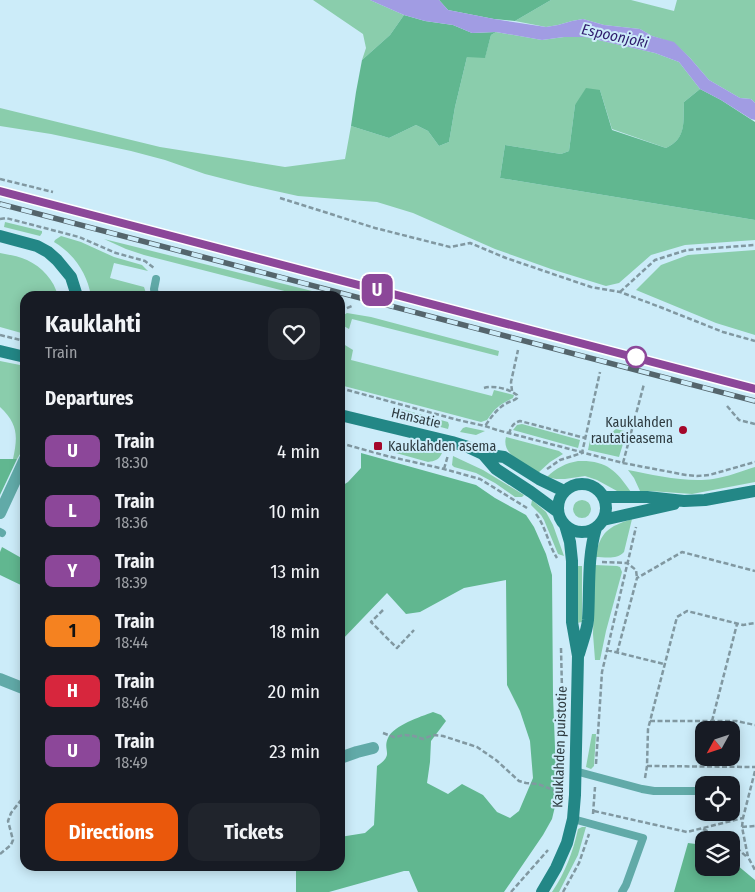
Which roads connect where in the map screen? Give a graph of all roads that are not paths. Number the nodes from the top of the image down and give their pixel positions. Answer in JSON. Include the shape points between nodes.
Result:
{"nodes":[{"id":1,"x":0,"y":236,"type":"edge"},
{"id":2,"x":156,"y":279,"type":"road end"},
{"id":3,"x":75,"y":291,"type":"edge"},
{"id":4,"x":154,"y":291,"type":"edge"},
{"id":5,"x":0,"y":351,"type":"edge"},
{"id":6,"x":20,"y":356,"type":"edge"},
{"id":7,"x":345,"y":416,"type":"edge"},
{"id":8,"x":483,"y":454,"type":"junction"},
{"id":9,"x":20,"y":470,"type":"edge"},
{"id":10,"x":564,"y":491,"type":"junction"},
{"id":11,"x":755,"y":491,"type":"edge"},
{"id":12,"x":603,"y":497,"type":"junction"},
{"id":13,"x":684,"y":502,"type":"junction"},
{"id":14,"x":558,"y":512,"type":"junction"},
{"id":15,"x":0,"y":513,"type":"edge"},
{"id":16,"x":599,"y":524,"type":"junction"},
{"id":17,"x":565,"y":525,"type":"junction"},
{"id":18,"x":578,"y":656,"type":"junction"},
{"id":19,"x":0,"y":680,"type":"edge"},
{"id":20,"x":20,"y":687,"type":"edge"},
{"id":21,"x":373,"y":748,"type":"dead end"},
{"id":22,"x":345,"y":756,"type":"edge"},
{"id":23,"x":575,"y":771,"type":"junction"},
{"id":24,"x":695,"y":791,"type":"edge"},
{"id":25,"x":573,"y":819,"type":"junction"},
{"id":26,"x":542,"y":892,"type":"edge"},
{"id":27,"x":622,"y":892,"type":"edge"}],
"edges":[{"from":1,"to":3,"type":"main road","via":[[48,252],[71,277]]},
{"from":2,"to":4,"type":"lane"},
{"from":5,"to":6,"type":"main road"},
{"from":7,"to":8,"type":"main road","name":"Hansatie","via":[[452,442]]},
{"from":8,"to":10,"type":"main road","name":"Hansatie","via":[[504,457]]},
{"from":8,"to":14,"type":"main road","name":"Hansatie","via":[[496,469]]},
{"from":9,"to":15,"type":"street"},
{"from":10,"to":12,"type":"main road","via":[[573,485],[586,484]]},
{"from":10,"to":14,"type":"main road"},
{"from":11,"to":13,"type":"main road"},
{"from":12,"to":13,"type":"main road"},
{"from":12,"to":16,"type":"main road","via":[[606,511]]},
{"from":13,"to":16,"type":"main road"},
{"from":14,"to":17,"type":"main road"},
{"from":16,"to":17,"type":"main road","via":[[586,532]]},
{"from":16,"to":18,"type":"main road","name":"Kauklahden puistotie","via":[[589,561],[588,622]]},
{"from":17,"to":18,"type":"main road","name":"Kauklahden puistotie","via":[[572,561],[572,622]]},
{"from":18,"to":23,"type":"main road","name":"Kauklahden puistotie"},
{"from":19,"to":20,"type":"street"},
{"from":21,"to":22,"type":"street"},
{"from":23,"to":24,"type":"lane","via":[[642,789]]},
{"from":23,"to":25,"type":"main road","name":"Kauklahden puistotie"},
{"from":25,"to":26,"type":"main road","name":"Kauklahden puistotie","via":[[567,843]]},
{"from":25,"to":27,"type":"lane","via":[[644,838]]}]}
